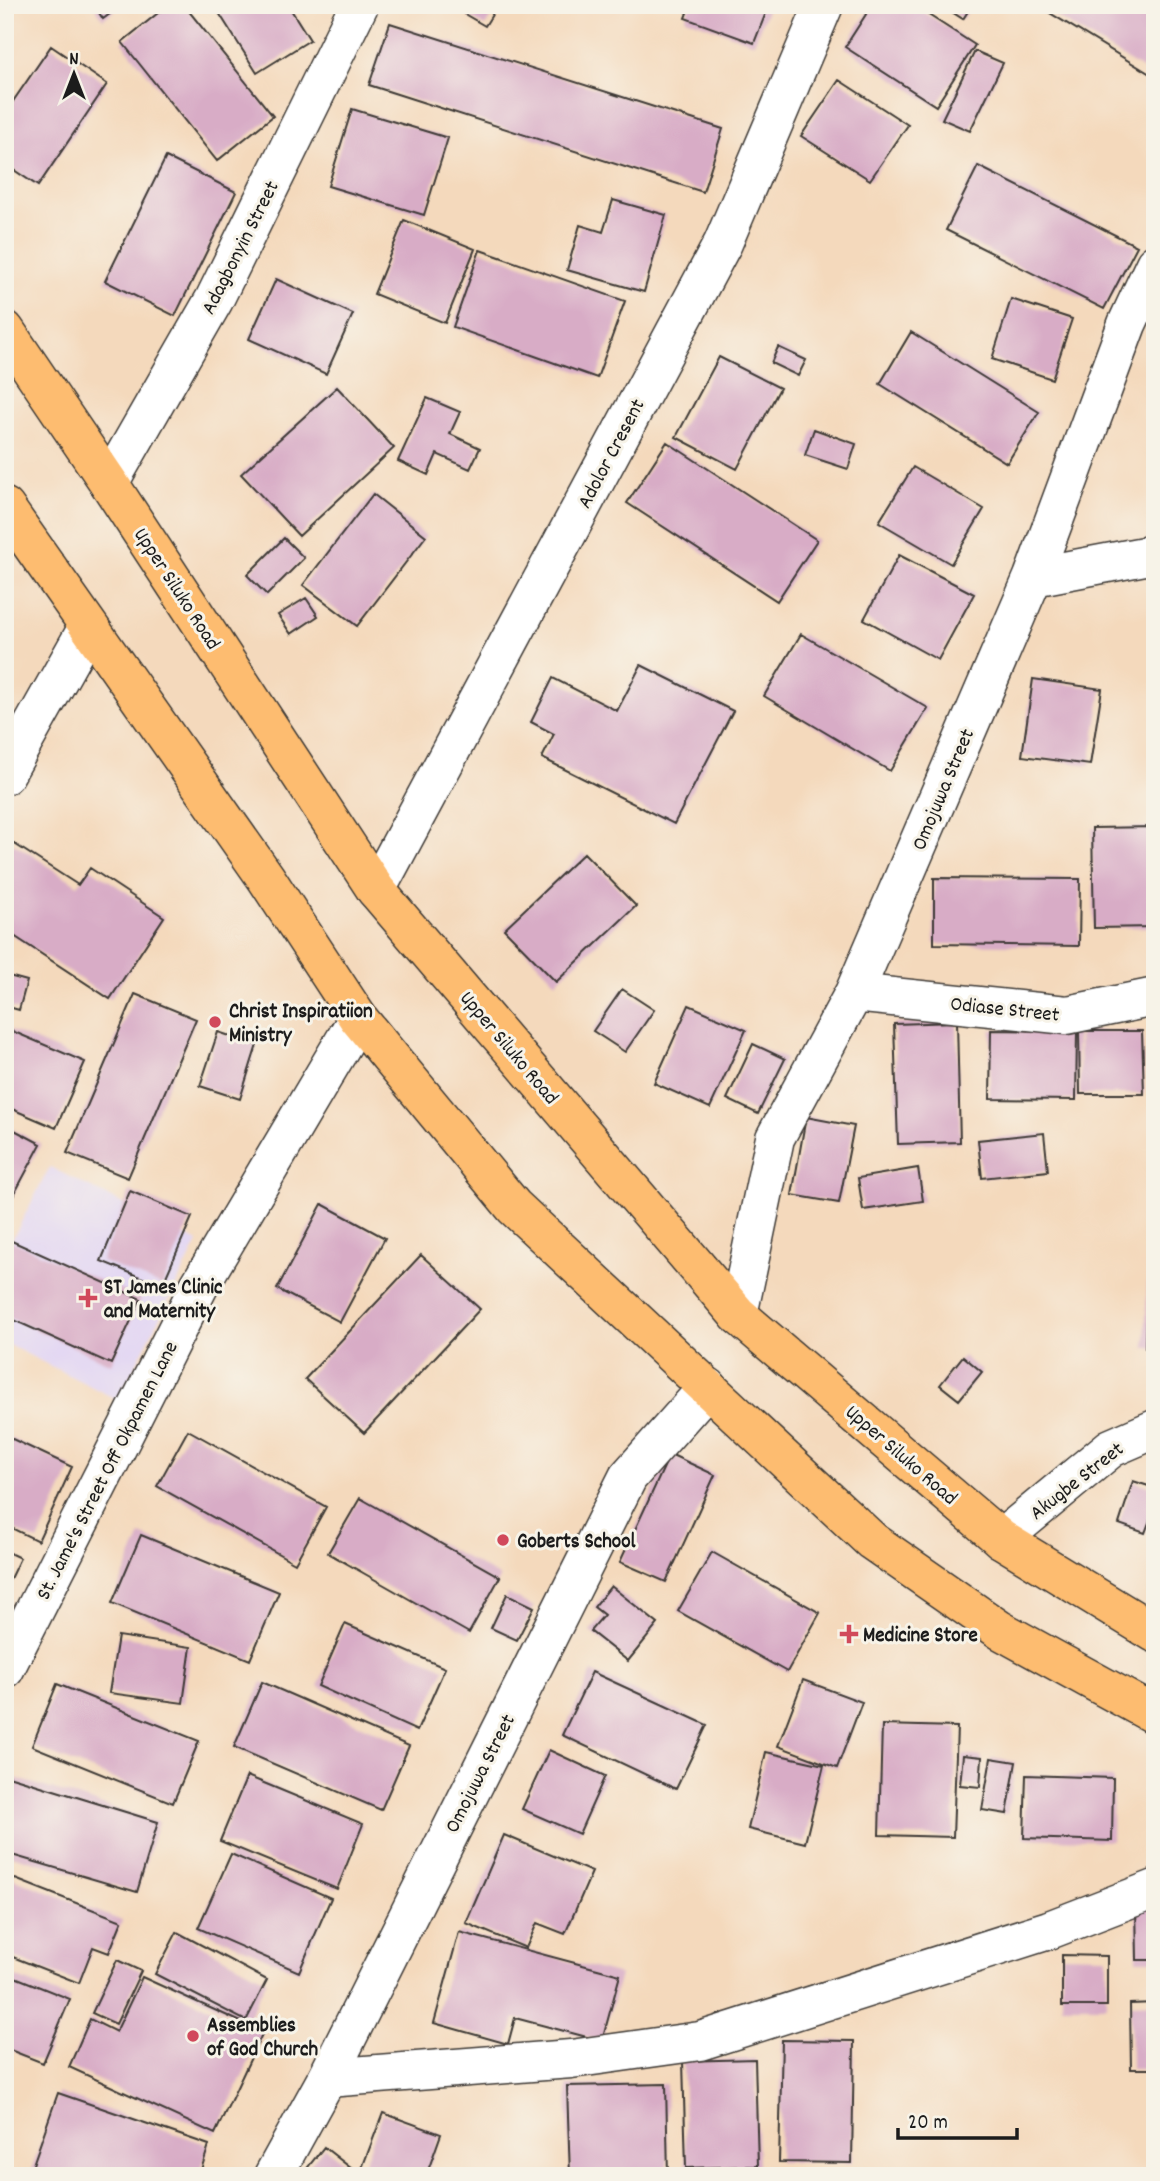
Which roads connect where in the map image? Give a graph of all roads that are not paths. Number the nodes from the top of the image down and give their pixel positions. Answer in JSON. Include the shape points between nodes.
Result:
{"nodes":[{"id":1,"x":359,"y":5,"type":"edge"},
{"id":2,"x":824,"y":5,"type":"edge"},
{"id":3,"x":1155,"y":264,"type":"edge"},
{"id":4,"x":5,"y":330,"type":"edge"},
{"id":5,"x":109,"y":483,"type":"junction"},
{"id":6,"x":5,"y":507,"type":"edge"},
{"id":7,"x":1155,"y":554,"type":"edge"},
{"id":8,"x":1033,"y":577,"type":"junction"},
{"id":9,"x":88,"y":627,"type":"junction"},
{"id":10,"x":5,"y":775,"type":"edge"},
{"id":11,"x":376,"y":890,"type":"junction"},
{"id":12,"x":854,"y":993,"type":"junction"},
{"id":13,"x":1155,"y":997,"type":"edge"},
{"id":14,"x":358,"y":1018,"type":"junction"},
{"id":15,"x":738,"y":1315,"type":"junction"},
{"id":16,"x":708,"y":1387,"type":"junction"},
{"id":17,"x":1155,"y":1429,"type":"edge"},
{"id":18,"x":1001,"y":1539,"type":"junction"},
{"id":19,"x":1155,"y":1633,"type":"edge"},
{"id":20,"x":5,"y":1669,"type":"edge"},
{"id":21,"x":1155,"y":1715,"type":"edge"},
{"id":22,"x":1155,"y":1889,"type":"edge"},
{"id":23,"x":327,"y":2078,"type":"junction"},
{"id":24,"x":273,"y":2176,"type":"edge"}],
"edges":[{"from":1,"to":5,"type":"street","name":"Adagbonyin Street","via":[[214,300]]},
{"from":2,"to":11,"type":"street","name":"Adolor Cresent","via":[[723,243]]},
{"from":3,"to":8,"type":"street","name":"Omojuwa Street","via":[[1127,324]]},
{"from":4,"to":5,"type":"main road","name":"Upper Siluko Road"},
{"from":5,"to":11,"type":"main road","name":"Upper Siluko Road"},
{"from":6,"to":9,"type":"main road"},
{"from":7,"to":8,"type":"street"},
{"from":8,"to":12,"type":"street","name":"Omojuwa Street"},
{"from":9,"to":10,"type":"street"},
{"from":9,"to":14,"type":"main road","via":[[266,878]]},
{"from":11,"to":15,"type":"main road","name":"Upper Siluko Road"},
{"from":12,"to":13,"type":"street","name":"Odiase Street","via":[[1067,1015]]},
{"from":12,"to":15,"type":"street","name":"Omojuwa Street","via":[[775,1138]]},
{"from":14,"to":16,"type":"main road","via":[[514,1207]]},
{"from":14,"to":20,"type":"street","name":"St. Jame's Street Off Okpamen Lane","via":[[199,1286]]},
{"from":15,"to":18,"type":"main road","name":"Upper Siluko Road"},
{"from":16,"to":21,"type":"main road","via":[[872,1541],[1000,1630]]},
{"from":16,"to":23,"type":"street","name":"Omojuwa Street","via":[[628,1477]]},
{"from":17,"to":18,"type":"street","name":"Akugbe Street","via":[[1111,1448]]},
{"from":18,"to":19,"type":"main road","name":"Upper Siluko Road"},
{"from":22,"to":23,"type":"street","via":[[1049,1930],[700,2041],[571,2059]]},
{"from":23,"to":24,"type":"street","name":"Omojuwa Street"}]}
